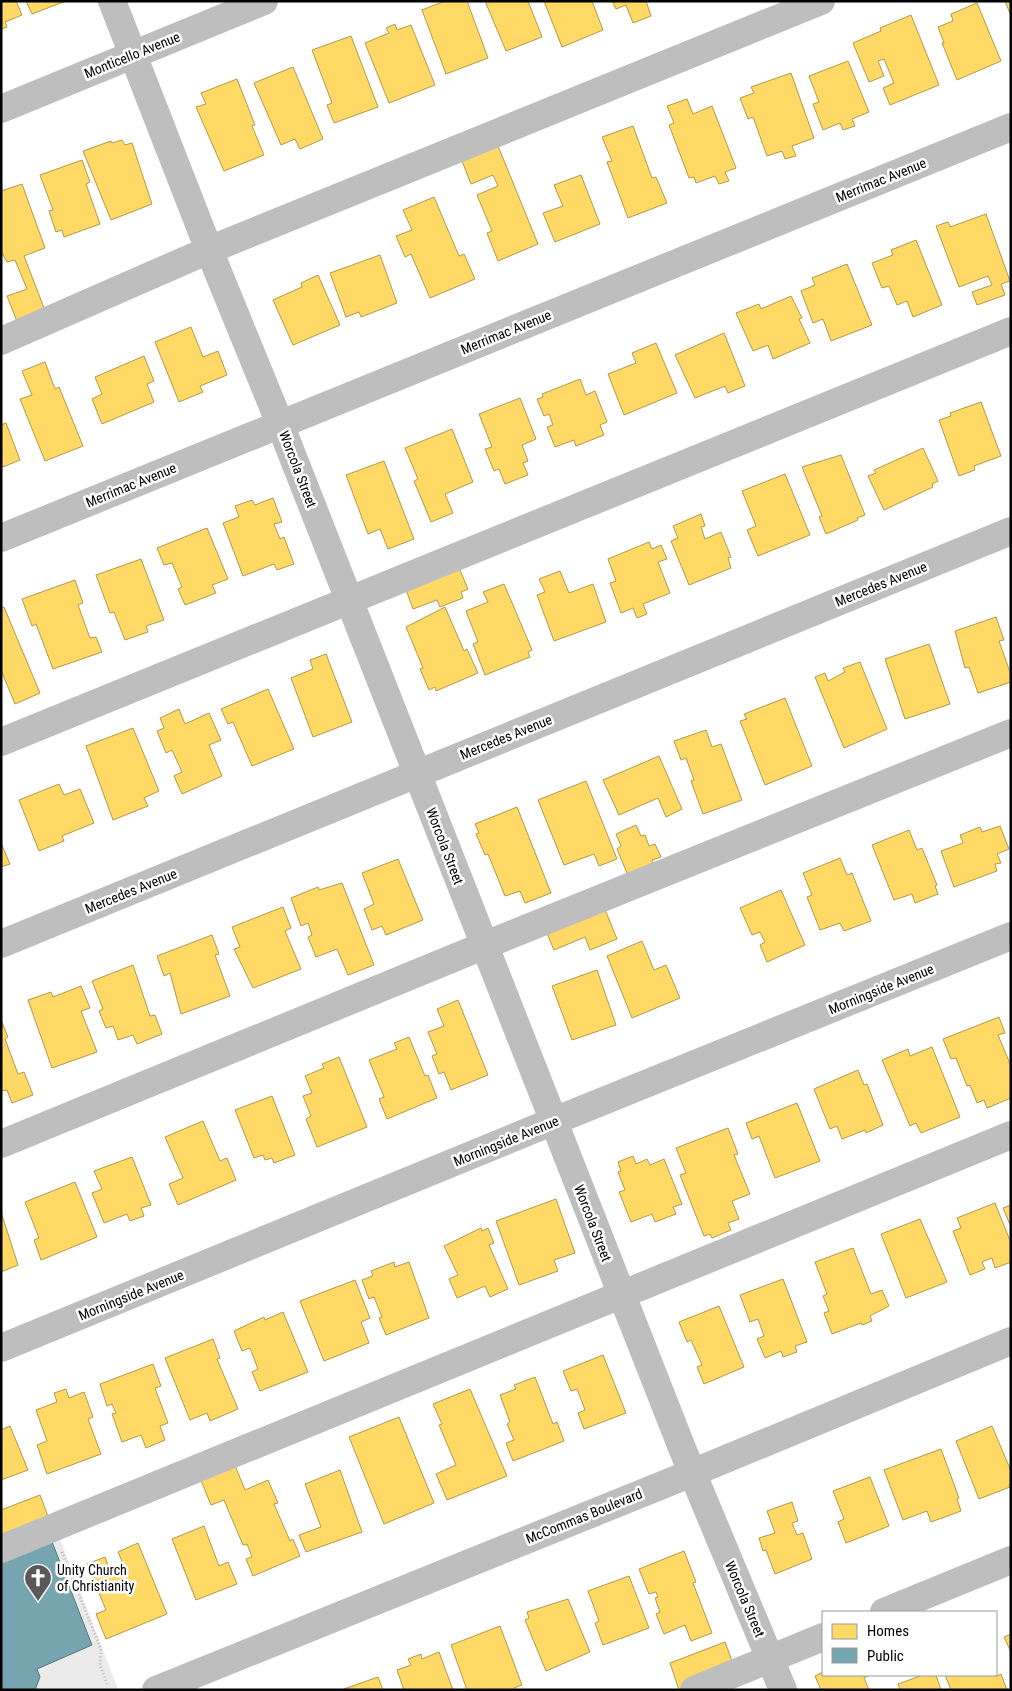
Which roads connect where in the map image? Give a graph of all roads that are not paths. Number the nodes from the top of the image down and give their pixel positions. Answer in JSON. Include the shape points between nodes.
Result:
{"nodes":[{"id":1,"x":112,"y":1,"type":"edge"},
{"id":2,"x":264,"y":1,"type":"edge"},
{"id":3,"x":821,"y":1,"type":"edge"},
{"id":4,"x":133,"y":54,"type":"junction"},
{"id":5,"x":1,"y":109,"type":"edge"},
{"id":6,"x":1011,"y":127,"type":"edge"},
{"id":7,"x":209,"y":250,"type":"junction"},
{"id":8,"x":1011,"y":331,"type":"edge"},
{"id":9,"x":1,"y":341,"type":"edge"},
{"id":10,"x":280,"y":424,"type":"junction"},
{"id":11,"x":1011,"y":531,"type":"edge"},
{"id":12,"x":1,"y":538,"type":"edge"},
{"id":13,"x":350,"y":602,"type":"junction"},
{"id":14,"x":1011,"y":733,"type":"edge"},
{"id":15,"x":1,"y":742,"type":"edge"},
{"id":16,"x":417,"y":773,"type":"junction"},
{"id":17,"x":1011,"y":936,"type":"edge"},
{"id":18,"x":1,"y":944,"type":"edge"},
{"id":19,"x":484,"y":946,"type":"junction"},
{"id":20,"x":554,"y":1121,"type":"junction"},
{"id":21,"x":1011,"y":1135,"type":"edge"},
{"id":22,"x":1,"y":1144,"type":"edge"},
{"id":23,"x":622,"y":1295,"type":"junction"},
{"id":24,"x":1011,"y":1342,"type":"edge"},
{"id":25,"x":1,"y":1348,"type":"edge"},
{"id":26,"x":692,"y":1473,"type":"junction"},
{"id":27,"x":1,"y":1549,"type":"edge"},
{"id":28,"x":1011,"y":1560,"type":"edge"},
{"id":29,"x":886,"y":1611,"type":"edge"},
{"id":30,"x":822,"y":1637,"type":"edge"},
{"id":31,"x":770,"y":1659,"type":"junction"},
{"id":32,"x":156,"y":1690,"type":"edge"},
{"id":33,"x":694,"y":1690,"type":"edge"},
{"id":34,"x":783,"y":1690,"type":"edge"}],
"edges":[{"from":1,"to":4,"type":"street","name":"Worcola Street"},
{"from":2,"to":4,"type":"street","name":"Monticello Avenue"},
{"from":3,"to":7,"type":"street"},
{"from":4,"to":5,"type":"street","name":"Monticello Avenue"},
{"from":4,"to":7,"type":"street","name":"Worcola Street"},
{"from":6,"to":10,"type":"street","name":"Merrimac Avenue"},
{"from":7,"to":9,"type":"street"},
{"from":7,"to":10,"type":"street","name":"Worcola Street"},
{"from":8,"to":13,"type":"street"},
{"from":10,"to":12,"type":"street","name":"Merrimac Avenue"},
{"from":10,"to":13,"type":"street","name":"Worcola Street"},
{"from":11,"to":16,"type":"street","name":"Mercedes Avenue"},
{"from":13,"to":15,"type":"street"},
{"from":13,"to":16,"type":"street","name":"Worcola Street"},
{"from":14,"to":19,"type":"street"},
{"from":16,"to":18,"type":"street","name":"Mercedes Avenue"},
{"from":16,"to":19,"type":"street","name":"Worcola Street"},
{"from":17,"to":20,"type":"street","name":"Morningside Avenue"},
{"from":19,"to":20,"type":"street","name":"Worcola Street"},
{"from":19,"to":22,"type":"street"},
{"from":20,"to":23,"type":"street","name":"Worcola Street"},
{"from":20,"to":25,"type":"street","name":"Morningside Avenue"},
{"from":21,"to":23,"type":"street"},
{"from":23,"to":26,"type":"street","name":"Worcola Street"},
{"from":23,"to":27,"type":"street"},
{"from":24,"to":26,"type":"street","name":"McCommas Boulevard"},
{"from":26,"to":31,"type":"street","name":"Worcola Street"},
{"from":26,"to":32,"type":"street","name":"McCommas Boulevard"},
{"from":28,"to":29,"type":"street"},
{"from":30,"to":31,"type":"street"},
{"from":31,"to":33,"type":"street"},
{"from":31,"to":34,"type":"street","name":"Worcola Street"}]}
